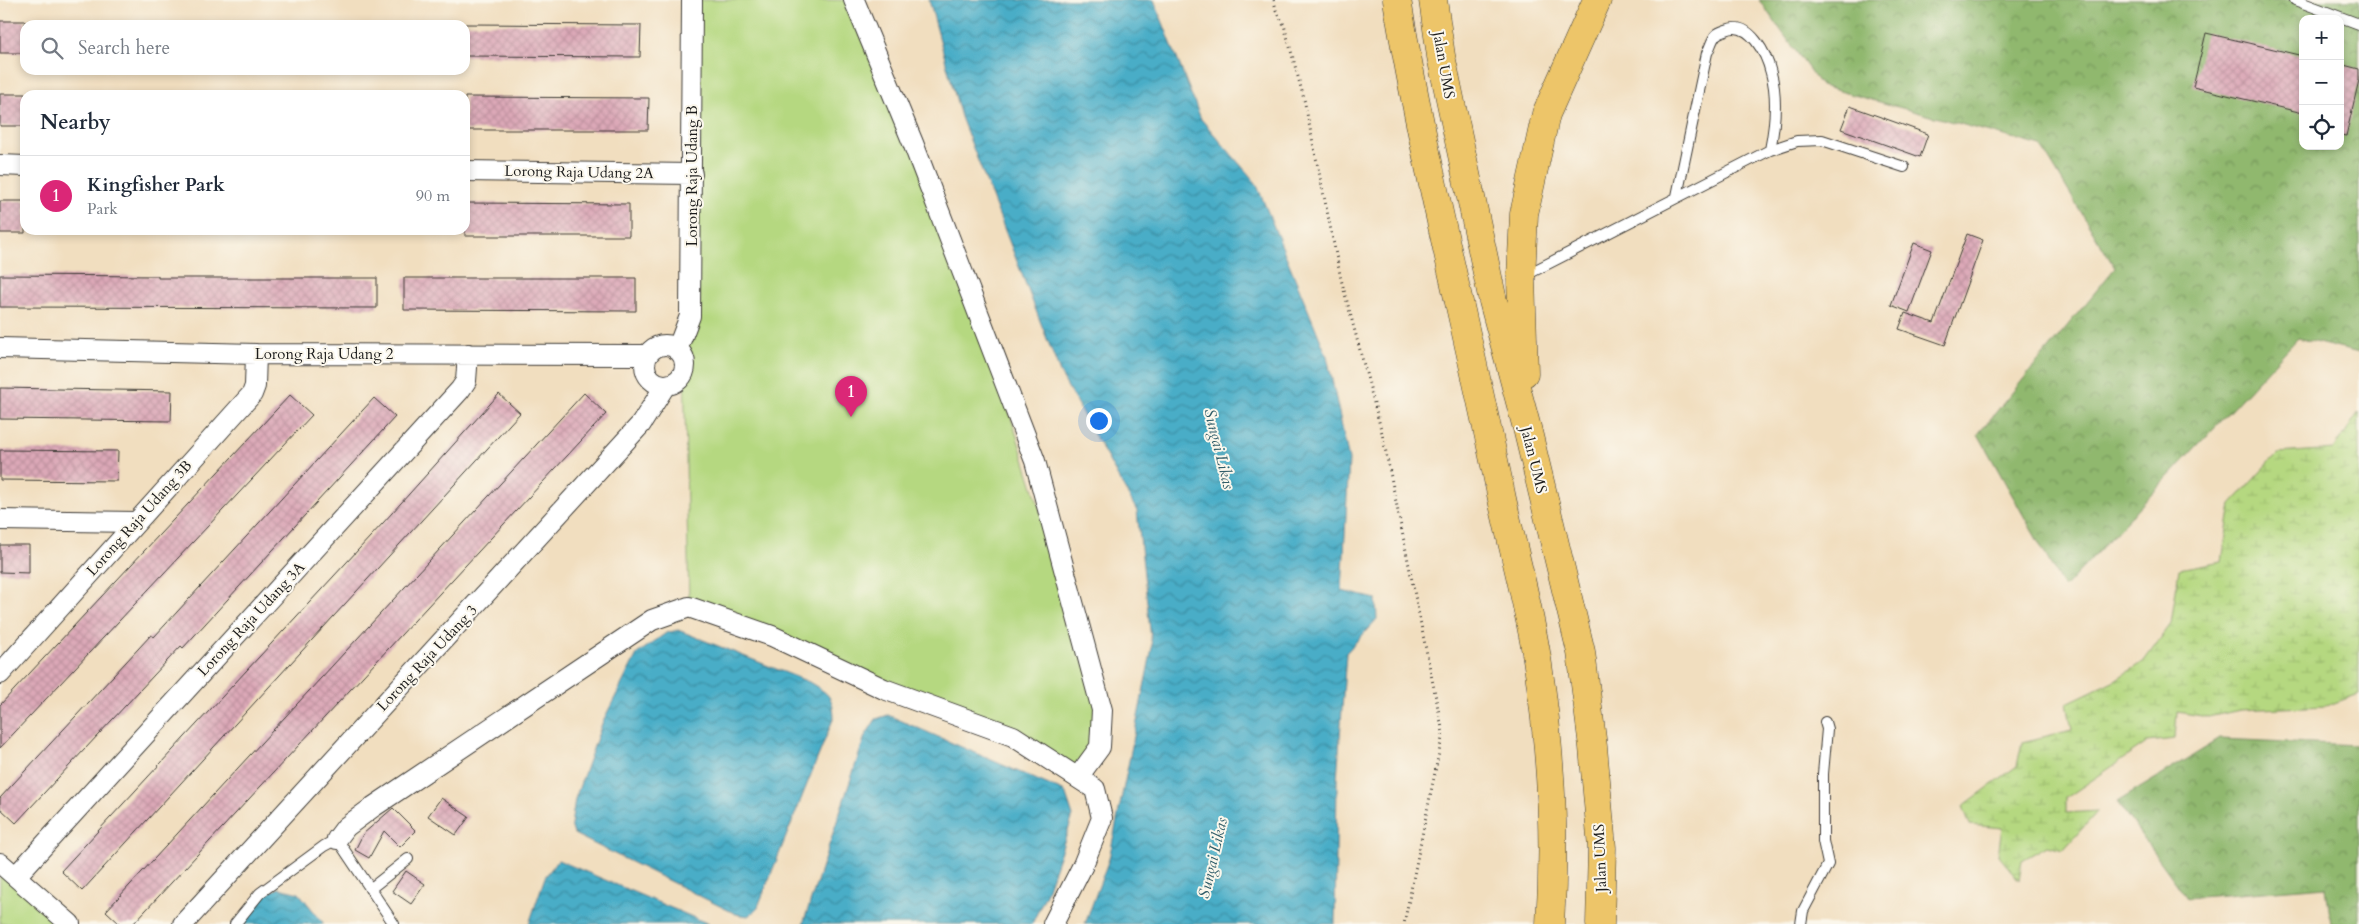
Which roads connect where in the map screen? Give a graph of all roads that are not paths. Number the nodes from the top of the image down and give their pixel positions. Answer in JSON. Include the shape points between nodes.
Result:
{"nodes":[{"id":1,"x":692,"y":0,"type":"edge"},
{"id":2,"x":854,"y":0,"type":"edge"},
{"id":3,"x":1397,"y":0,"type":"edge"},
{"id":4,"x":1433,"y":0,"type":"edge"},
{"id":5,"x":1597,"y":0,"type":"edge"},
{"id":6,"x":2295,"y":0,"type":"edge"},
{"id":7,"x":2359,"y":24,"type":"edge"},
{"id":8,"x":1770,"y":150,"type":"junction"},
{"id":9,"x":0,"y":165,"type":"edge"},
{"id":10,"x":20,"y":166,"type":"edge"},
{"id":11,"x":1904,"y":168,"type":"dead end"},
{"id":12,"x":470,"y":171,"type":"edge"},
{"id":13,"x":692,"y":174,"type":"junction"},
{"id":14,"x":1677,"y":196,"type":"junction"},
{"id":15,"x":1520,"y":278,"type":"junction"},
{"id":16,"x":0,"y":348,"type":"edge"},
{"id":17,"x":677,"y":350,"type":"junction"},
{"id":18,"x":256,"y":354,"type":"junction"},
{"id":19,"x":468,"y":354,"type":"junction"},
{"id":20,"x":647,"y":355,"type":"junction"},
{"id":21,"x":665,"y":386,"type":"junction"},
{"id":22,"x":1527,"y":428,"type":"junction"},
{"id":23,"x":0,"y":520,"type":"edge"},
{"id":24,"x":136,"y":522,"type":"junction"},
{"id":25,"x":0,"y":674,"type":"edge"},
{"id":26,"x":1825,"y":722,"type":"dead end"},
{"id":27,"x":1078,"y":777,"type":"junction"},
{"id":28,"x":337,"y":839,"type":"junction"},
{"id":29,"x":408,"y":859,"type":"dead end"},
{"id":30,"x":0,"y":862,"type":"edge"},
{"id":31,"x":16,"y":876,"type":"junction"},
{"id":32,"x":370,"y":889,"type":"junction"},
{"id":33,"x":70,"y":924,"type":"edge"},
{"id":34,"x":183,"y":924,"type":"edge"},
{"id":35,"x":235,"y":924,"type":"edge"},
{"id":36,"x":394,"y":924,"type":"edge"},
{"id":37,"x":1053,"y":924,"type":"edge"},
{"id":38,"x":1550,"y":924,"type":"edge"},
{"id":39,"x":1600,"y":924,"type":"edge"},
{"id":40,"x":1801,"y":924,"type":"edge"}],
"edges":[{"from":1,"to":13,"type":"street","name":"Lorong Raja Udang B"},
{"from":2,"to":27,"type":"street","via":[[913,143],[1035,461],[1102,710],[1100,747]]},
{"from":3,"to":38,"type":"highway","via":[[1412,88],[1538,663],[1551,765],[1554,836]]},
{"from":4,"to":22,"type":"highway","name":"Jalan UMS","via":[[1440,56],[1474,218]]},
{"from":5,"to":15,"type":"highway","via":[[1546,114],[1524,214]]},
{"from":6,"to":7,"type":"lane"},
{"from":8,"to":11,"type":"lane","via":[[1797,141],[1822,140]]},
{"from":8,"to":14,"type":"lane"},
{"from":8,"to":14,"type":"lane","via":[[1775,124],[1772,74],[1756,40],[1743,30],[1730,28],[1716,35],[1707,53]]},
{"from":9,"to":10,"type":"street"},
{"from":12,"to":13,"type":"street","name":"Lorong Raja Udang 2A"},
{"from":13,"to":17,"type":"street","name":"Lorong Raja Udang B","via":[[690,316]]},
{"from":14,"to":15,"type":"lane"},
{"from":15,"to":22,"type":"highway"},
{"from":16,"to":18,"type":"street","name":"Lorong Raja Udang 2"},
{"from":17,"to":20,"type":"street","via":[[667,345],[656,347]]},
{"from":17,"to":21,"type":"street","via":[[684,360],[684,372],[677,382]]},
{"from":18,"to":19,"type":"street","name":"Lorong Raja Udang 2"},
{"from":18,"to":24,"type":"street","name":"Lorong Raja Udang 3B","via":[[252,394]]},
{"from":19,"to":20,"type":"street","name":"Lorong Raja Udang 2"},
{"from":19,"to":31,"type":"street","name":"Lorong Raja Udang 3A","via":[[466,381],[460,390]]},
{"from":20,"to":21,"type":"street","via":[[644,369],[651,381]]},
{"from":21,"to":34,"type":"street","name":"Lorong Raja Udang 3","via":[[641,424]]},
{"from":22,"to":39,"type":"highway","name":"Jalan UMS","via":[[1581,652],[1602,848]]},
{"from":23,"to":24,"type":"street"},
{"from":24,"to":25,"type":"street","name":"Lorong Raja Udang 3B"},
{"from":26,"to":40,"type":"lane","via":[[1823,840],[1828,864],[1803,911]]},
{"from":27,"to":28,"type":"street","via":[[1013,736],[884,688],[772,636],[689,607],[652,620],[373,807],[346,827]]},
{"from":27,"to":37,"type":"street","via":[[1095,789],[1102,818]]},
{"from":28,"to":32,"type":"lane"},
{"from":28,"to":35,"type":"lane","via":[[260,893]]},
{"from":29,"to":32,"type":"lane"},
{"from":30,"to":31,"type":"street"},
{"from":31,"to":33,"type":"street"},
{"from":32,"to":36,"type":"lane"}]}
